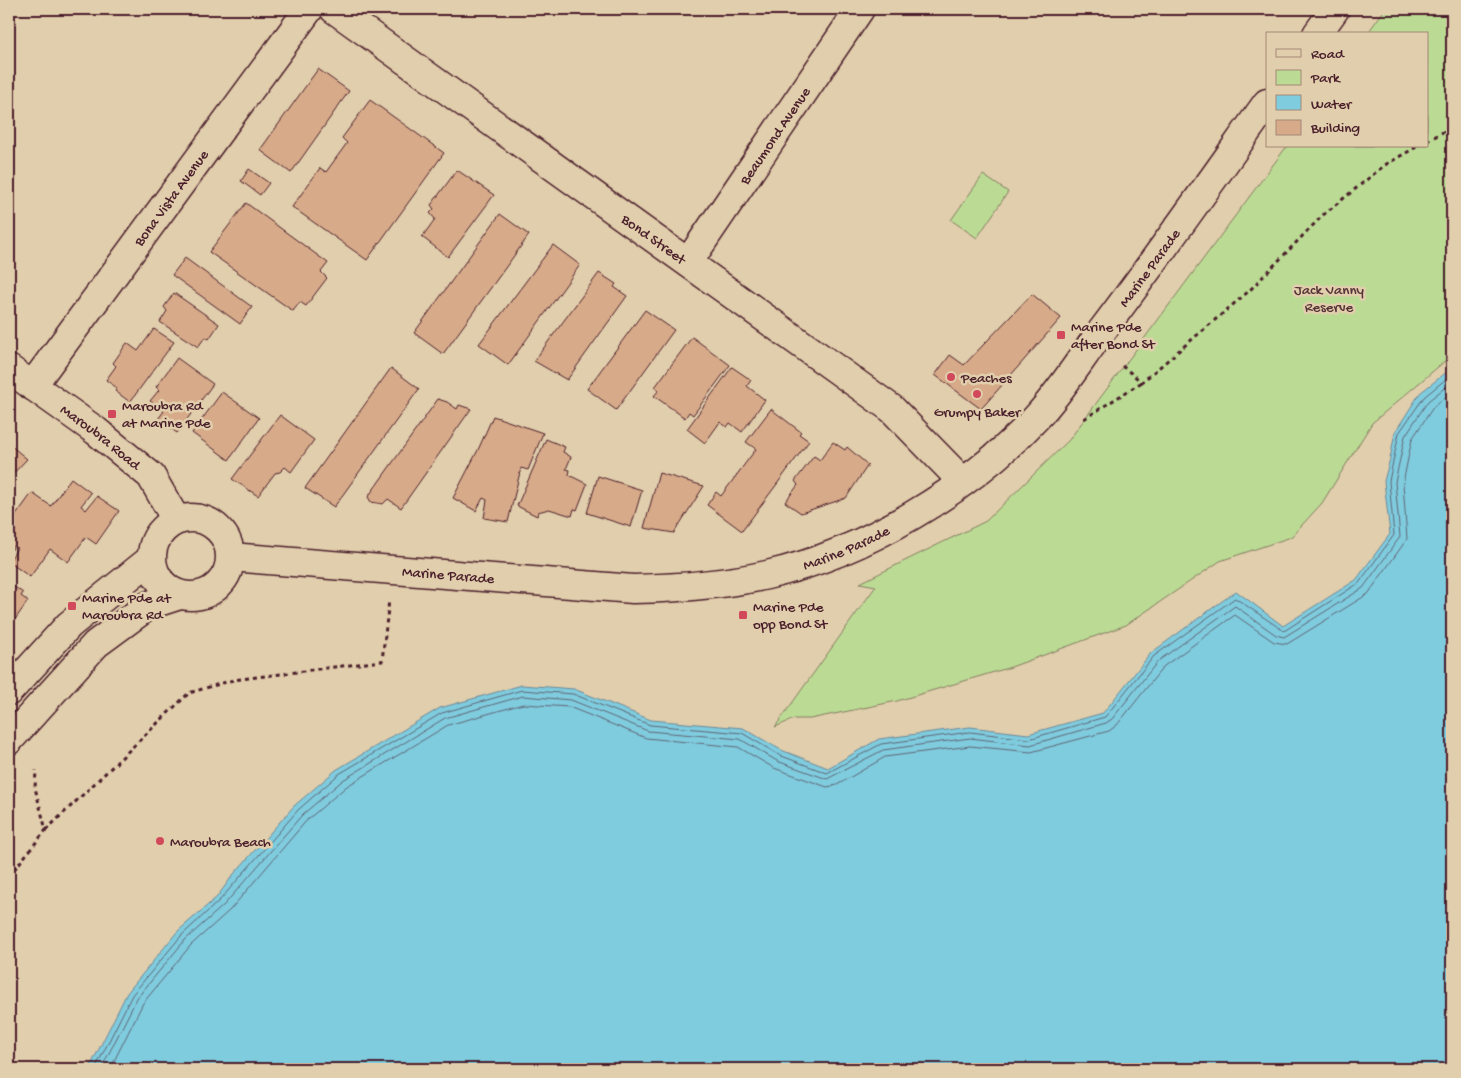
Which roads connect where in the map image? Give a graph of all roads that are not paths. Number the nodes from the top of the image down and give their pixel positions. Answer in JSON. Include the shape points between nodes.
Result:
{"nodes":[{"id":1,"x":309,"y":9,"type":"edge"},
{"id":2,"x":334,"y":9,"type":"edge"},
{"id":3,"x":860,"y":9,"type":"edge"},
{"id":4,"x":1335,"y":9,"type":"edge"},
{"id":5,"x":1318,"y":32,"type":"edge"},
{"id":6,"x":1266,"y":104,"type":"edge"},
{"id":7,"x":689,"y":261,"type":"junction"},
{"id":8,"x":9,"y":369,"type":"edge"},
{"id":9,"x":32,"y":386,"type":"junction"},
{"id":10,"x":963,"y":482,"type":"junction"},
{"id":11,"x":176,"y":520,"type":"junction"},
{"id":12,"x":231,"y":557,"type":"junction"},
{"id":13,"x":151,"y":559,"type":"junction"},
{"id":14,"x":180,"y":595,"type":"junction"},
{"id":15,"x":9,"y":691,"type":"edge"},
{"id":16,"x":9,"y":740,"type":"edge"}],
"edges":[{"from":1,"to":9,"type":"street","name":"Bona Vista Avenue"},
{"from":2,"to":7,"type":"street","name":"Bond Street"},
{"from":3,"to":7,"type":"street","name":"Beaumond Avenue"},
{"from":4,"to":5,"type":"street"},
{"from":6,"to":10,"type":"street","name":"Marine Parade","via":[[1138,284],[1038,416]]},
{"from":7,"to":10,"type":"street","name":"Bond Street","via":[[892,409]]},
{"from":8,"to":9,"type":"street","name":"Maroubra Road"},
{"from":9,"to":11,"type":"street","name":"Maroubra Road","via":[[96,431],[151,476]]},
{"from":10,"to":12,"type":"street","name":"Marine Parade","via":[[898,524],[841,551],[768,575],[677,588],[633,589]]},
{"from":11,"to":12,"type":"street","via":[[195,518],[213,524],[226,538]]},
{"from":11,"to":13,"type":"street","via":[[165,526],[158,536]]},
{"from":12,"to":14,"type":"street","via":[[224,580],[215,589],[198,595]]},
{"from":13,"to":14,"type":"street","via":[[160,581]]},
{"from":13,"to":15,"type":"street","via":[[69,625]]},
{"from":14,"to":16,"type":"street","via":[[149,605],[96,644]]}]}
